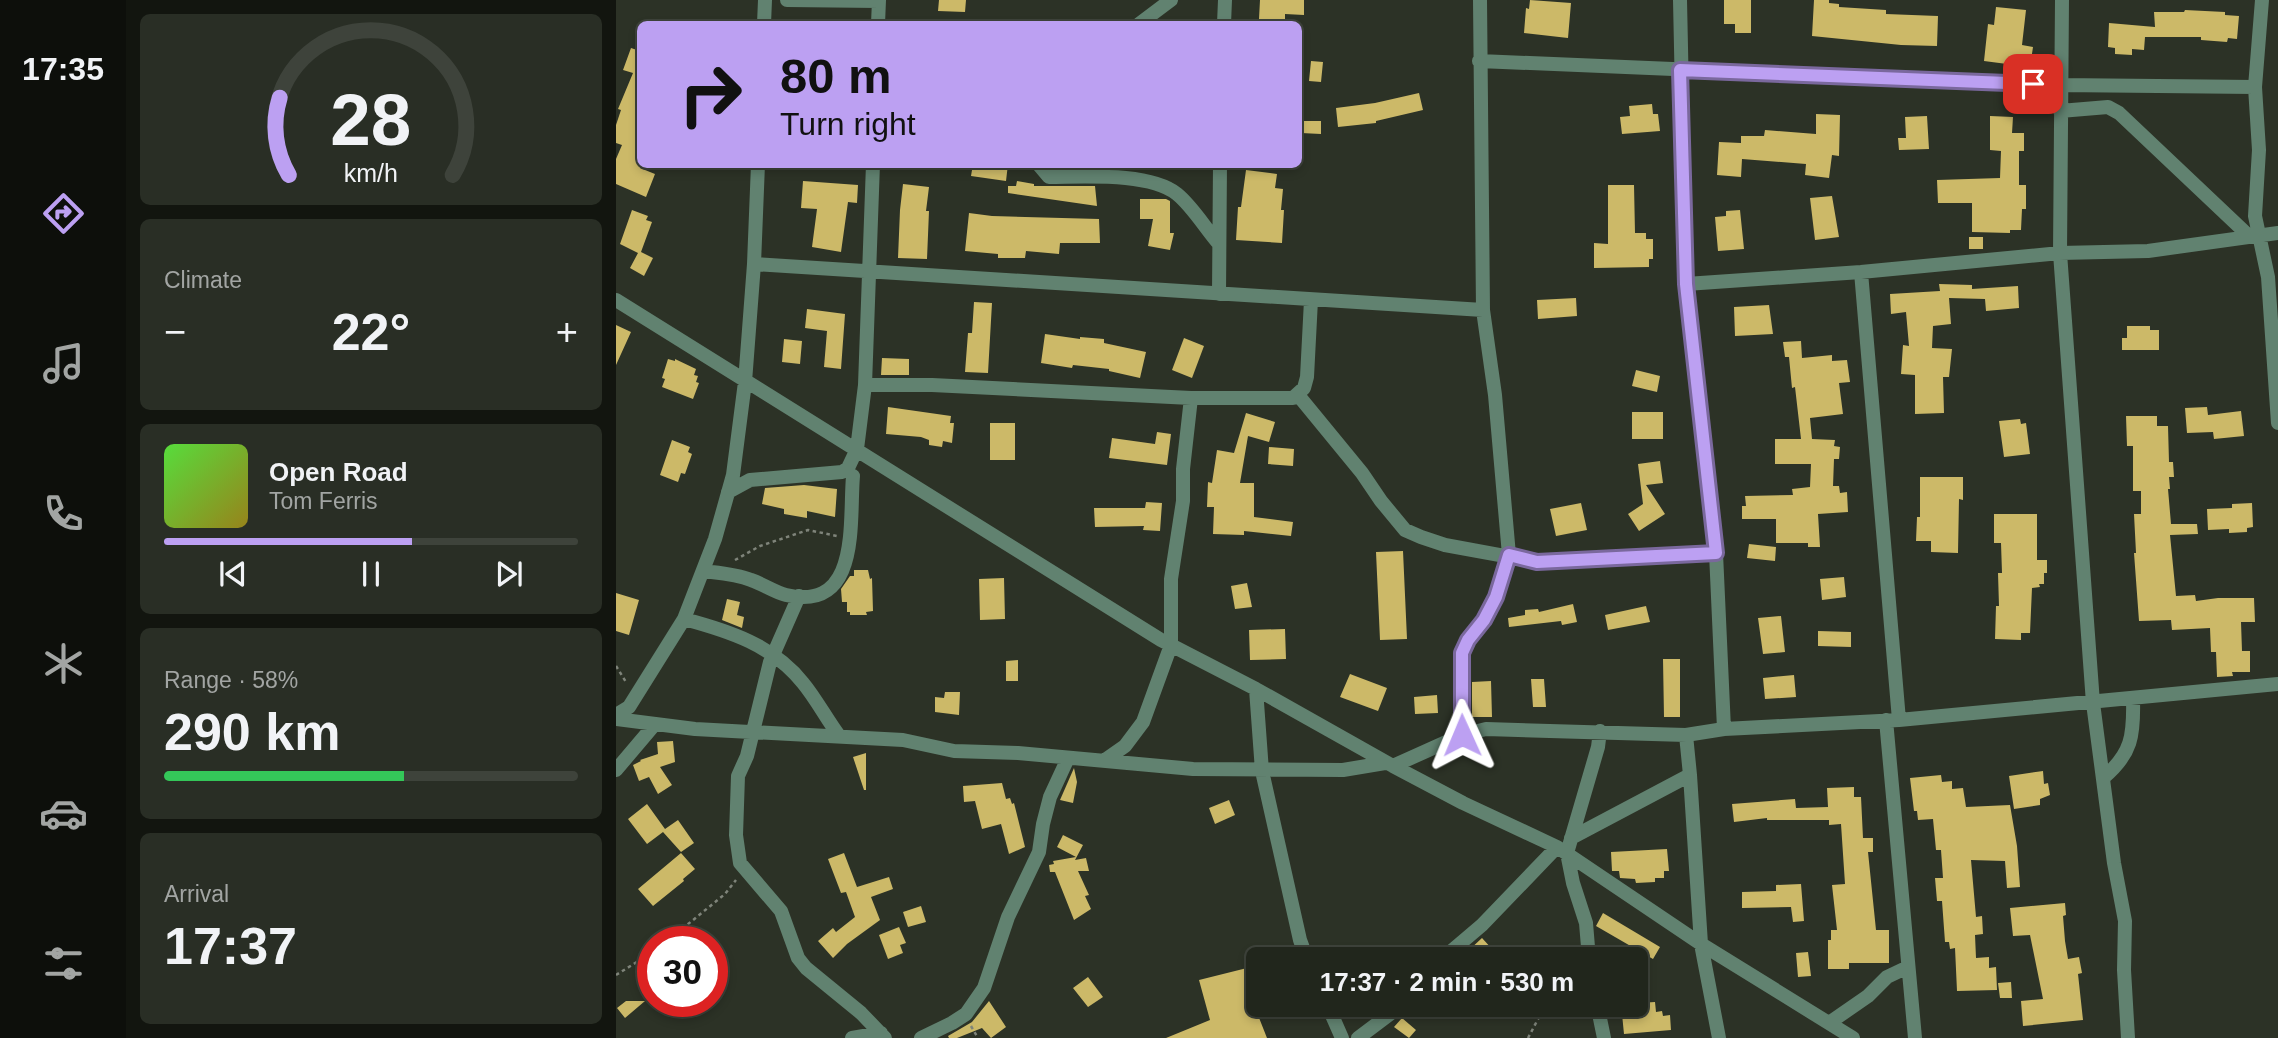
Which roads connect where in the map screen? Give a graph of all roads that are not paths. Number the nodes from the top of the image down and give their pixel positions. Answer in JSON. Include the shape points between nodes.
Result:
{"nodes":[{"id":1,"x":765,"y":0,"type":"edge"},
{"id":2,"x":787,"y":0,"type":"edge"},
{"id":3,"x":879,"y":0,"type":"edge"},
{"id":4,"x":1171,"y":0,"type":"edge"},
{"id":5,"x":1226,"y":0,"type":"edge"},
{"id":6,"x":1480,"y":0,"type":"edge"},
{"id":7,"x":1680,"y":0,"type":"edge"},
{"id":8,"x":2062,"y":0,"type":"edge"},
{"id":9,"x":2262,"y":0,"type":"edge"},
{"id":10,"x":764,"y":21,"type":"edge"},
{"id":11,"x":878,"y":21,"type":"edge"},
{"id":12,"x":1143,"y":21,"type":"edge"},
{"id":13,"x":1224,"y":21,"type":"edge"},
{"id":14,"x":1479,"y":61,"type":"junction"},
{"id":15,"x":1680,"y":70,"type":"junction"},
{"id":16,"x":2060,"y":85,"type":"junction"},
{"id":17,"x":2255,"y":87,"type":"junction"},
{"id":18,"x":2060,"y":111,"type":"junction"},
{"id":19,"x":758,"y":168,"type":"edge"},
{"id":20,"x":873,"y":168,"type":"edge"},
{"id":21,"x":1041,"y":168,"type":"edge"},
{"id":22,"x":1220,"y":168,"type":"edge"},
{"id":23,"x":2278,"y":233,"type":"edge"},
{"id":24,"x":2254,"y":235,"type":"junction"},
{"id":25,"x":1219,"y":244,"type":"junction"},
{"id":26,"x":2060,"y":253,"type":"junction"},
{"id":27,"x":754,"y":264,"type":"junction"},
{"id":28,"x":869,"y":272,"type":"junction"},
{"id":29,"x":1861,"y":272,"type":"junction"},
{"id":30,"x":1686,"y":284,"type":"junction"},
{"id":31,"x":1219,"y":294,"type":"junction"},
{"id":32,"x":616,"y":300,"type":"edge"},
{"id":33,"x":1311,"y":300,"type":"junction"},
{"id":34,"x":1483,"y":310,"type":"junction"},
{"id":35,"x":745,"y":382,"type":"junction"},
{"id":36,"x":865,"y":385,"type":"junction"},
{"id":37,"x":1298,"y":395,"type":"junction"},
{"id":38,"x":1191,"y":398,"type":"junction"},
{"id":39,"x":2278,"y":423,"type":"edge"},
{"id":40,"x":857,"y":449,"type":"junction"},
{"id":41,"x":853,"y":476,"type":"dead end"},
{"id":42,"x":728,"y":492,"type":"junction"},
{"id":43,"x":1716,"y":553,"type":"junction"},
{"id":44,"x":1509,"y":555,"type":"junction"},
{"id":45,"x":707,"y":572,"type":"junction"},
{"id":46,"x":799,"y":596,"type":"junction"},
{"id":47,"x":684,"y":620,"type":"junction"},
{"id":48,"x":1171,"y":645,"type":"junction"},
{"id":49,"x":774,"y":653,"type":"junction"},
{"id":50,"x":2278,"y":684,"type":"edge"},
{"id":51,"x":1256,"y":690,"type":"junction"},
{"id":52,"x":2133,"y":699,"type":"junction"},
{"id":53,"x":2094,"y":703,"type":"junction"},
{"id":54,"x":616,"y":717,"type":"edge"},
{"id":55,"x":1892,"y":720,"type":"junction"},
{"id":56,"x":655,"y":724,"type":"junction"},
{"id":57,"x":1724,"y":729,"type":"junction"},
{"id":58,"x":1600,"y":732,"type":"junction"},
{"id":59,"x":752,"y":733,"type":"junction"},
{"id":60,"x":1462,"y":735,"type":"junction"},
{"id":61,"x":1686,"y":735,"type":"junction"},
{"id":62,"x":840,"y":737,"type":"junction"},
{"id":63,"x":1068,"y":758,"type":"junction"},
{"id":64,"x":1105,"y":760,"type":"junction"},
{"id":65,"x":1389,"y":764,"type":"junction"},
{"id":66,"x":616,"y":770,"type":"edge"},
{"id":67,"x":1262,"y":771,"type":"junction"},
{"id":68,"x":1690,"y":775,"type":"junction"},
{"id":69,"x":2103,"y":778,"type":"junction"},
{"id":70,"x":1572,"y":838,"type":"junction"},
{"id":71,"x":1562,"y":850,"type":"junction"},
{"id":72,"x":1701,"y":944,"type":"junction"},
{"id":73,"x":1303,"y":947,"type":"edge"},
{"id":74,"x":1456,"y":947,"type":"edge"},
{"id":75,"x":1588,"y":947,"type":"edge"},
{"id":76,"x":1908,"y":967,"type":"junction"},
{"id":77,"x":1333,"y":1017,"type":"edge"},
{"id":78,"x":1386,"y":1017,"type":"edge"},
{"id":79,"x":1600,"y":1017,"type":"edge"},
{"id":80,"x":1829,"y":1023,"type":"junction"},
{"id":81,"x":883,"y":1035,"type":"edge"},
{"id":82,"x":1716,"y":1037,"type":"edge"},
{"id":83,"x":852,"y":1038,"type":"edge"},
{"id":84,"x":921,"y":1038,"type":"edge"},
{"id":85,"x":1342,"y":1038,"type":"edge"},
{"id":86,"x":1358,"y":1038,"type":"edge"},
{"id":87,"x":1604,"y":1038,"type":"edge"},
{"id":88,"x":1853,"y":1038,"type":"edge"},
{"id":89,"x":1914,"y":1038,"type":"edge"},
{"id":90,"x":2128,"y":1038,"type":"edge"}],
"edges":[{"from":1,"to":10,"type":"street"},
{"from":2,"to":3,"type":"street"},
{"from":3,"to":11,"type":"street"},
{"from":4,"to":12,"type":"street"},
{"from":5,"to":13,"type":"street"},
{"from":6,"to":14,"type":"street"},
{"from":7,"to":15,"type":"street"},
{"from":8,"to":16,"type":"street"},
{"from":9,"to":17,"type":"street"},
{"from":14,"to":15,"type":"street"},
{"from":14,"to":34,"type":"street"},
{"from":15,"to":16,"type":"street"},
{"from":15,"to":30,"type":"street"},
{"from":16,"to":17,"type":"street"},
{"from":16,"to":18,"type":"street"},
{"from":17,"to":24,"type":"street","via":[[2259,150]]},
{"from":18,"to":24,"type":"street","via":[[2108,107],[2119,113]]},
{"from":18,"to":26,"type":"street"},
{"from":19,"to":27,"type":"street"},
{"from":20,"to":28,"type":"street"},
{"from":21,"to":25,"type":"street","via":[[1049,177],[1116,177],[1175,192]]},
{"from":22,"to":25,"type":"street"},
{"from":23,"to":24,"type":"street"},
{"from":24,"to":26,"type":"street","via":[[2148,250]]},
{"from":24,"to":39,"type":"street","via":[[2268,277]]},
{"from":25,"to":31,"type":"street"},
{"from":26,"to":29,"type":"street"},
{"from":26,"to":53,"type":"street"},
{"from":27,"to":28,"type":"street"},
{"from":27,"to":35,"type":"street"},
{"from":28,"to":31,"type":"street"},
{"from":28,"to":36,"type":"street"},
{"from":29,"to":30,"type":"street"},
{"from":29,"to":55,"type":"street"},
{"from":30,"to":43,"type":"street"},
{"from":31,"to":33,"type":"street"},
{"from":32,"to":35,"type":"street"},
{"from":33,"to":34,"type":"street"},
{"from":33,"to":37,"type":"street","via":[[1307,377]]},
{"from":34,"to":44,"type":"street"},
{"from":35,"to":40,"type":"street"},
{"from":35,"to":42,"type":"street"},
{"from":36,"to":38,"type":"street"},
{"from":36,"to":40,"type":"street"},
{"from":37,"to":38,"type":"street","via":[[1285,399]]},
{"from":37,"to":44,"type":"street","via":[[1405,530],[1445,545]]},
{"from":38,"to":48,"type":"street","via":[[1171,579]]},
{"from":40,"to":42,"type":"street","via":[[842,471],[750,480]]},
{"from":40,"to":48,"type":"street"},
{"from":41,"to":46,"type":"street","via":[[848,559],[842,575],[821,593]]},
{"from":42,"to":45,"type":"street"},
{"from":43,"to":44,"type":"street","via":[[1537,562]]},
{"from":43,"to":57,"type":"street"},
{"from":44,"to":60,"type":"street","via":[[1496,597],[1462,653]]},
{"from":45,"to":46,"type":"street","via":[[748,579]]},
{"from":45,"to":47,"type":"street"},
{"from":46,"to":49,"type":"street"},
{"from":47,"to":49,"type":"street"},
{"from":47,"to":54,"type":"street","via":[[629,707]]},
{"from":48,"to":51,"type":"street"},
{"from":48,"to":64,"type":"street","via":[[1143,722],[1125,746]]},
{"from":49,"to":59,"type":"street"},
{"from":49,"to":62,"type":"street","via":[[804,684]]},
{"from":50,"to":52,"type":"street"},
{"from":51,"to":65,"type":"street"},
{"from":51,"to":67,"type":"street"},
{"from":52,"to":53,"type":"street"},
{"from":52,"to":69,"type":"street","via":[[2132,737],[2116,767]]},
{"from":53,"to":55,"type":"street"},
{"from":53,"to":69,"type":"street"},
{"from":54,"to":56,"type":"street"},
{"from":55,"to":57,"type":"street"},
{"from":55,"to":76,"type":"street"},
{"from":56,"to":59,"type":"street"},
{"from":56,"to":66,"type":"street"},
{"from":57,"to":61,"type":"street"},
{"from":58,"to":60,"type":"street","via":[[1486,729]]},
{"from":58,"to":61,"type":"street"},
{"from":58,"to":70,"type":"street"},
{"from":59,"to":62,"type":"street"},
{"from":59,"to":81,"type":"street","via":[[738,776],[740,863],[782,911],[806,968]]},
{"from":60,"to":65,"type":"street"},
{"from":61,"to":68,"type":"street"},
{"from":62,"to":63,"type":"street"},
{"from":63,"to":64,"type":"street"},
{"from":63,"to":84,"type":"street","via":[[1050,797],[1039,852],[1008,917],[984,988],[966,1014]]},
{"from":64,"to":67,"type":"street"},
{"from":65,"to":67,"type":"street"},
{"from":65,"to":71,"type":"street"},
{"from":67,"to":73,"type":"street"},
{"from":68,"to":70,"type":"street"},
{"from":68,"to":72,"type":"street"},
{"from":69,"to":90,"type":"street","via":[[2125,921]]},
{"from":70,"to":71,"type":"street"},
{"from":71,"to":72,"type":"street"},
{"from":71,"to":74,"type":"street"},
{"from":71,"to":75,"type":"street","via":[[1587,923]]},
{"from":72,"to":80,"type":"street"},
{"from":72,"to":82,"type":"street"},
{"from":76,"to":80,"type":"street"},
{"from":76,"to":89,"type":"street"},
{"from":77,"to":85,"type":"street"},
{"from":78,"to":86,"type":"street"},
{"from":79,"to":87,"type":"street"},
{"from":80,"to":88,"type":"street"},
{"from":81,"to":83,"type":"street"}]}
